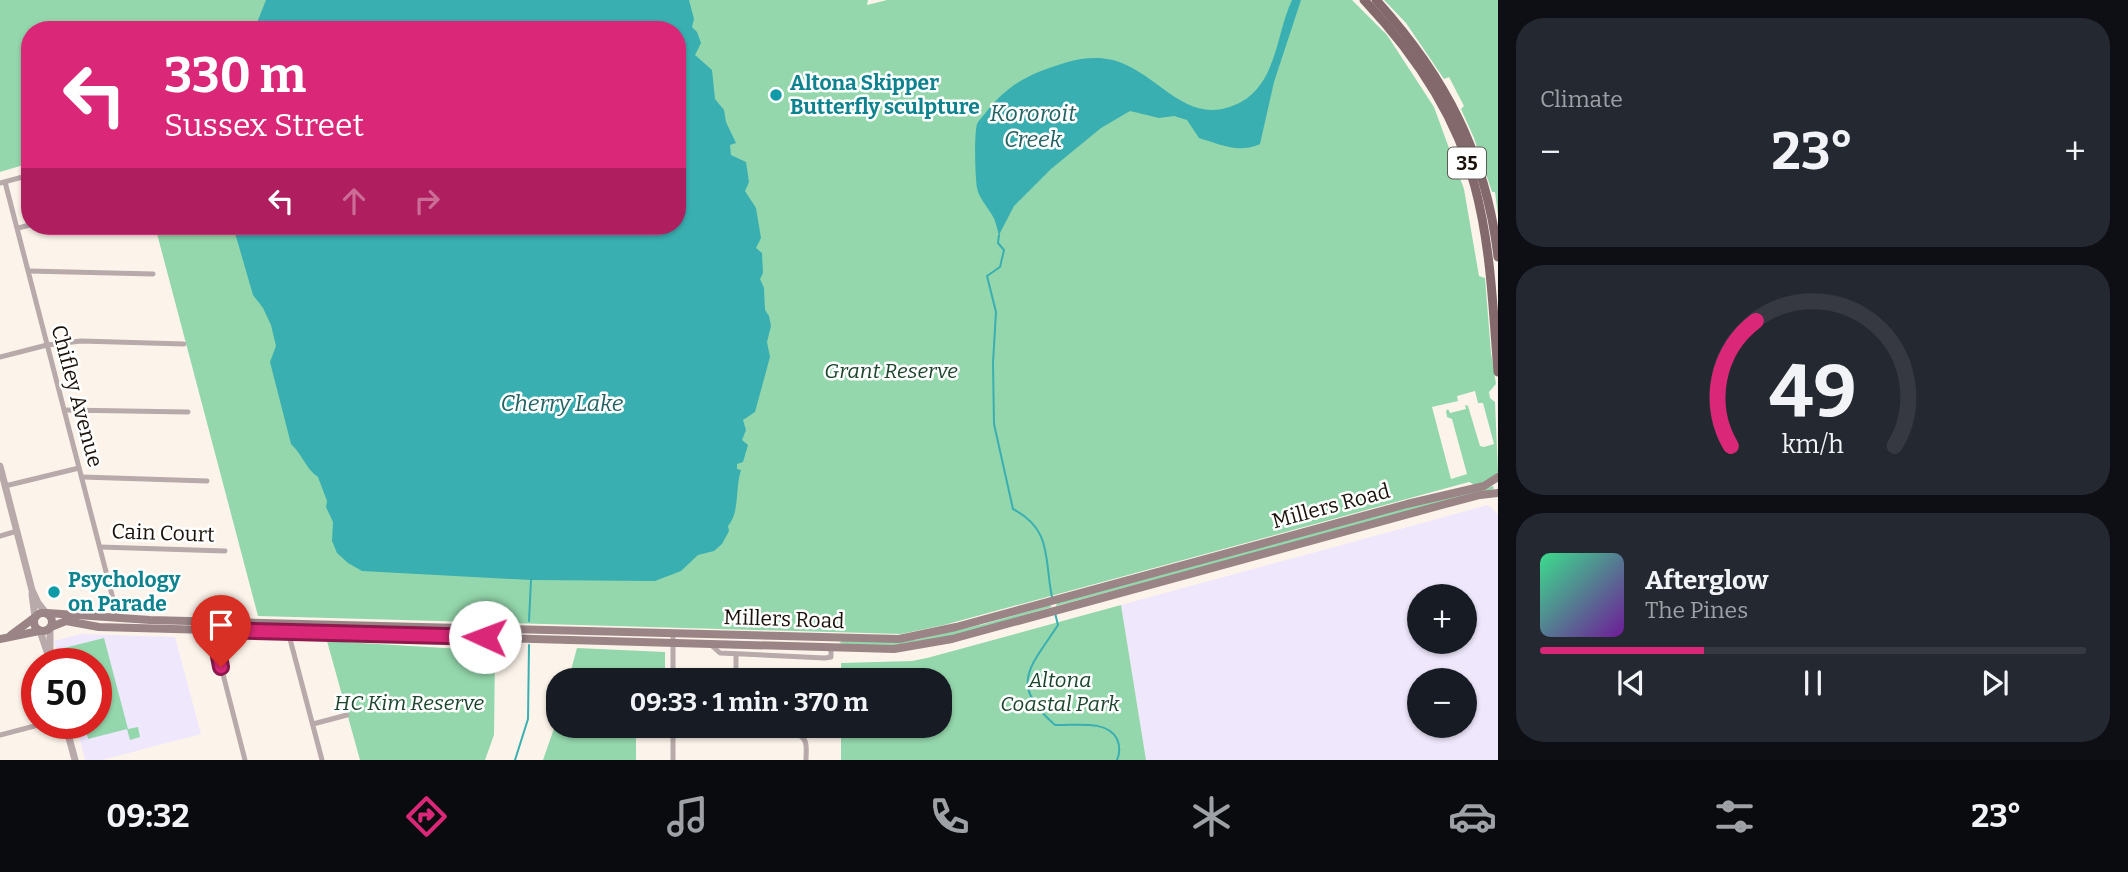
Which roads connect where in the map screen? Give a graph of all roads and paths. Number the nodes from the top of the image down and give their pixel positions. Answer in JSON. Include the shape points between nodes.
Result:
{"nodes":[{"id":1,"x":1364,"y":0,"type":"edge"},
{"id":2,"x":1377,"y":0,"type":"edge"},
{"id":3,"x":21,"y":177,"type":"edge"},
{"id":4,"x":2,"y":182,"type":"edge"},
{"id":5,"x":21,"y":227,"type":"edge"},
{"id":6,"x":18,"y":228,"type":"junction"},
{"id":7,"x":1498,"y":257,"type":"edge"},
{"id":8,"x":29,"y":271,"type":"junction"},
{"id":9,"x":153,"y":274,"type":"dead end"},
{"id":10,"x":184,"y":344,"type":"dead end"},
{"id":11,"x":47,"y":345,"type":"junction"},
{"id":12,"x":0,"y":357,"type":"edge"},
{"id":13,"x":1498,"y":372,"type":"edge"},
{"id":14,"x":65,"y":410,"type":"junction"},
{"id":15,"x":188,"y":412,"type":"dead end"},
{"id":16,"x":0,"y":466,"type":"edge"},
{"id":17,"x":79,"y":467,"type":"junction"},
{"id":18,"x":82,"y":477,"type":"junction"},
{"id":19,"x":1498,"y":477,"type":"edge"},
{"id":20,"x":207,"y":481,"type":"dead end"},
{"id":21,"x":5,"y":486,"type":"junction"},
{"id":22,"x":1497,"y":494,"type":"edge"},
{"id":23,"x":17,"y":531,"type":"junction"},
{"id":24,"x":0,"y":536,"type":"edge"},
{"id":25,"x":100,"y":547,"type":"junction"},
{"id":26,"x":225,"y":551,"type":"dead end"},
{"id":27,"x":32,"y":590,"type":"junction"},
{"id":28,"x":46,"y":613,"type":"junction"},
{"id":29,"x":34,"y":618,"type":"junction"},
{"id":30,"x":118,"y":618,"type":"junction"},
{"id":31,"x":289,"y":623,"type":"junction"},
{"id":32,"x":51,"y":627,"type":"junction"},
{"id":33,"x":214,"y":630,"type":"junction"},
{"id":34,"x":39,"y":631,"type":"junction"},
{"id":35,"x":290,"y":633,"type":"junction"},
{"id":36,"x":673,"y":633,"type":"junction"},
{"id":37,"x":4,"y":638,"type":"edge"},
{"id":38,"x":830,"y":638,"type":"junction"},
{"id":39,"x":673,"y":644,"type":"junction"},
{"id":40,"x":710,"y":645,"type":"junction"},
{"id":41,"x":45,"y":648,"type":"edge"},
{"id":42,"x":50,"y":648,"type":"edge"},
{"id":43,"x":831,"y":648,"type":"junction"},
{"id":44,"x":736,"y":654,"type":"junction"},
{"id":45,"x":673,"y":668,"type":"edge"},
{"id":46,"x":736,"y":668,"type":"edge"},
{"id":47,"x":347,"y":715,"type":"dead end"},
{"id":48,"x":313,"y":724,"type":"junction"},
{"id":49,"x":21,"y":730,"type":"edge"},
{"id":50,"x":0,"y":735,"type":"edge"},
{"id":51,"x":673,"y":738,"type":"edge"},
{"id":52,"x":803,"y":738,"type":"edge"},
{"id":53,"x":69,"y":739,"type":"edge"},
{"id":54,"x":75,"y":760,"type":"edge"},
{"id":55,"x":245,"y":760,"type":"edge"},
{"id":56,"x":322,"y":760,"type":"edge"},
{"id":57,"x":673,"y":760,"type":"edge"},
{"id":58,"x":806,"y":760,"type":"edge"}],
"edges":[{"from":1,"to":13,"type":"main road","number":"35","via":[[1428,81],[1470,172],[1488,261]]},
{"from":2,"to":7,"type":"main road","number":"35","via":[[1419,50],[1456,111],[1481,170]]},
{"from":3,"to":4,"type":"street"},
{"from":4,"to":6,"type":"street","name":"Chifley Avenue"},
{"from":5,"to":6,"type":"street"},
{"from":6,"to":8,"type":"street","name":"Chifley Avenue"},
{"from":8,"to":9,"type":"street"},
{"from":8,"to":11,"type":"street","name":"Chifley Avenue"},
{"from":10,"to":11,"type":"street","via":[[81,341]]},
{"from":11,"to":12,"type":"street"},
{"from":11,"to":14,"type":"street","name":"Chifley Avenue"},
{"from":14,"to":15,"type":"street"},
{"from":14,"to":17,"type":"street","name":"Chifley Avenue"},
{"from":16,"to":21,"type":"street"},
{"from":17,"to":18,"type":"street","name":"Chifley Avenue"},
{"from":17,"to":21,"type":"street"},
{"from":18,"to":20,"type":"street"},
{"from":18,"to":25,"type":"street","name":"Chifley Avenue"},
{"from":19,"to":38,"type":"main road","name":"Millers Road","via":[[1484,486],[928,634],[899,639]]},
{"from":21,"to":23,"type":"street"},
{"from":22,"to":43,"type":"main road","name":"Millers Road","via":[[1455,501],[914,647]]},
{"from":23,"to":24,"type":"street"},
{"from":23,"to":27,"type":"street"},
{"from":25,"to":26,"type":"street","name":"Cain Court"},
{"from":25,"to":30,"type":"street","name":"Chifley Avenue"},
{"from":27,"to":28,"type":"street"},
{"from":27,"to":29,"type":"street"},
{"from":28,"to":29,"type":"main road"},
{"from":28,"to":30,"type":"main road","name":"Millers Road"},
{"from":28,"to":32,"type":"main road","via":[[52,619]]},
{"from":29,"to":34,"type":"main road"},
{"from":29,"to":37,"type":"main road"},
{"from":30,"to":31,"type":"main road","name":"Millers Road"},
{"from":31,"to":35,"type":"street"},
{"from":31,"to":36,"type":"main road","name":"Millers Road"},
{"from":32,"to":33,"type":"main road","name":"Millers Road","via":[[66,621],[99,627]]},
{"from":32,"to":34,"type":"main road"},
{"from":32,"to":42,"type":"street"},
{"from":33,"to":35,"type":"main road","name":"Millers Road"},
{"from":33,"to":55,"type":"street"},
{"from":34,"to":37,"type":"main road"},
{"from":34,"to":41,"type":"street"},
{"from":35,"to":39,"type":"main road","name":"Millers Road"},
{"from":35,"to":48,"type":"street"},
{"from":36,"to":38,"type":"main road","name":"Millers Road"},
{"from":36,"to":39,"type":"street"},
{"from":38,"to":43,"type":"main road"},
{"from":39,"to":40,"type":"main road","name":"Millers Road"},
{"from":39,"to":45,"type":"street"},
{"from":40,"to":43,"type":"main road","name":"Millers Road"},
{"from":40,"to":44,"type":"street","via":[[720,653]]},
{"from":43,"to":44,"type":"street","via":[[831,657],[825,658]]},
{"from":44,"to":46,"type":"street"},
{"from":47,"to":48,"type":"street"},
{"from":48,"to":56,"type":"street"},
{"from":49,"to":50,"type":"street"},
{"from":51,"to":57,"type":"street"},
{"from":52,"to":58,"type":"street"},
{"from":53,"to":54,"type":"street"}]}
